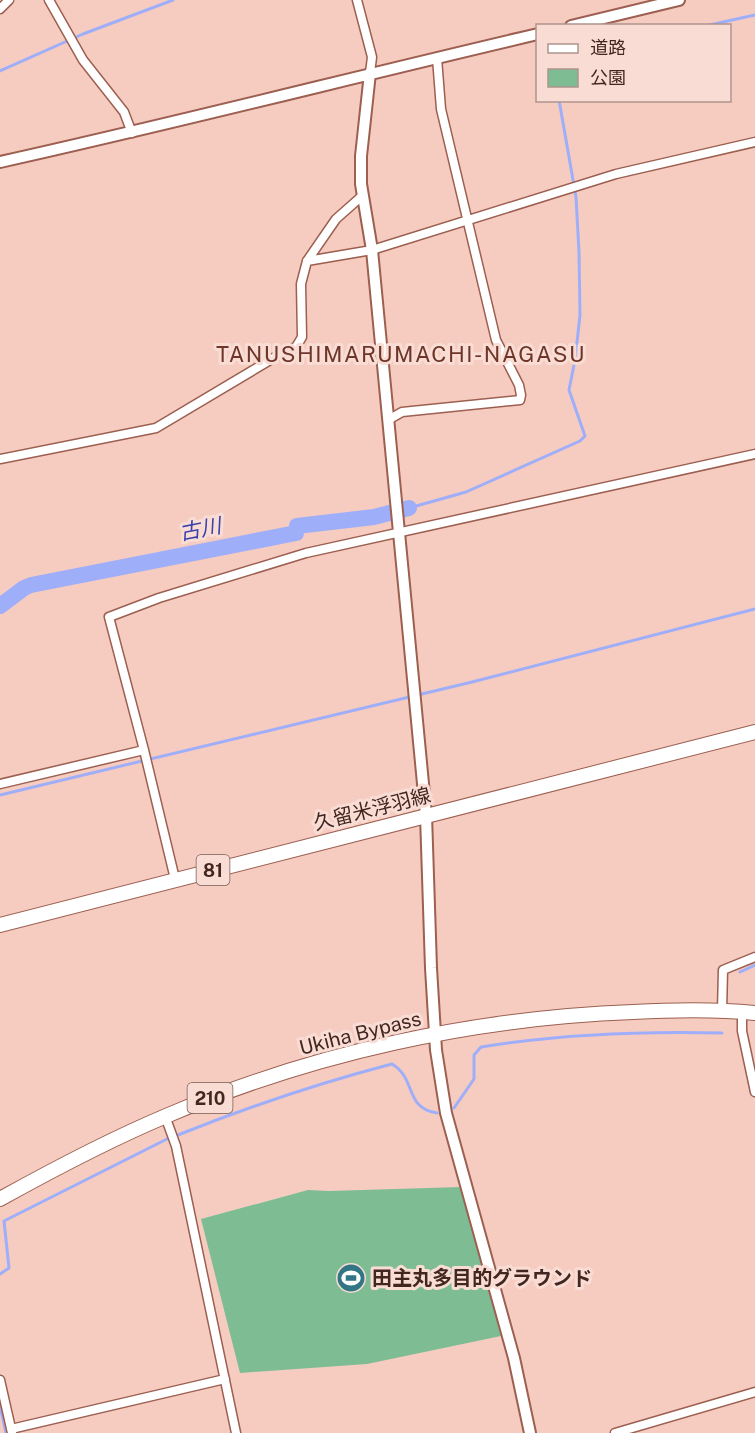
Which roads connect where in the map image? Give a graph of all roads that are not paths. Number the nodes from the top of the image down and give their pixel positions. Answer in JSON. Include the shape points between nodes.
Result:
{"nodes":[{"id":1,"x":9,"y":0,"type":"edge"},
{"id":2,"x":49,"y":0,"type":"edge"},
{"id":3,"x":357,"y":0,"type":"edge"},
{"id":4,"x":679,"y":0,"type":"edge"},
{"id":5,"x":0,"y":9,"type":"edge"},
{"id":6,"x":580,"y":24,"type":"edge"},
{"id":7,"x":536,"y":34,"type":"edge"},
{"id":8,"x":436,"y":58,"type":"junction"},
{"id":9,"x":370,"y":73,"type":"junction"},
{"id":10,"x":132,"y":133,"type":"junction"},
{"id":11,"x":755,"y":142,"type":"edge"},
{"id":12,"x":0,"y":162,"type":"edge"},
{"id":13,"x":362,"y":196,"type":"junction"},
{"id":14,"x":467,"y":222,"type":"junction"},
{"id":15,"x":372,"y":250,"type":"junction"},
{"id":16,"x":307,"y":261,"type":"junction"},
{"id":17,"x":388,"y":420,"type":"junction"},
{"id":18,"x":755,"y":454,"type":"edge"},
{"id":19,"x":0,"y":459,"type":"edge"},
{"id":20,"x":400,"y":534,"type":"junction"},
{"id":21,"x":755,"y":732,"type":"edge"},
{"id":22,"x":144,"y":750,"type":"junction"},
{"id":23,"x":0,"y":784,"type":"edge"},
{"id":24,"x":426,"y":815,"type":"junction"},
{"id":25,"x":175,"y":879,"type":"junction"},
{"id":26,"x":0,"y":925,"type":"edge"},
{"id":27,"x":755,"y":957,"type":"edge"},
{"id":28,"x":722,"y":1011,"type":"junction"},
{"id":29,"x":749,"y":1012,"type":"edge"},
{"id":30,"x":435,"y":1035,"type":"junction"},
{"id":31,"x":755,"y":1092,"type":"edge"},
{"id":32,"x":165,"y":1116,"type":"junction"},
{"id":33,"x":0,"y":1199,"type":"edge"},
{"id":34,"x":225,"y":1379,"type":"junction"},
{"id":35,"x":0,"y":1380,"type":"edge"},
{"id":36,"x":755,"y":1392,"type":"edge"},
{"id":37,"x":11,"y":1431,"type":"edge"},
{"id":38,"x":236,"y":1433,"type":"edge"},
{"id":39,"x":530,"y":1433,"type":"edge"},
{"id":40,"x":615,"y":1433,"type":"edge"}],
"edges":[{"from":1,"to":5,"type":"street"},
{"from":2,"to":10,"type":"street","via":[[83,60],[124,112]]},
{"from":3,"to":9,"type":"street","via":[[372,57]]},
{"from":4,"to":6,"type":"street"},
{"from":7,"to":8,"type":"street"},
{"from":8,"to":9,"type":"street"},
{"from":8,"to":14,"type":"street","via":[[441,109]]},
{"from":9,"to":10,"type":"street"},
{"from":9,"to":13,"type":"street","via":[[361,156]]},
{"from":10,"to":12,"type":"street"},
{"from":11,"to":14,"type":"street","via":[[616,174]]},
{"from":13,"to":15,"type":"street"},
{"from":13,"to":16,"type":"street","via":[[336,219]]},
{"from":14,"to":15,"type":"street"},
{"from":14,"to":17,"type":"street","via":[[496,340],[519,385],[520,400],[402,412]]},
{"from":15,"to":16,"type":"street"},
{"from":15,"to":17,"type":"street"},
{"from":16,"to":19,"type":"street","via":[[301,284],[302,337],[296,347],[156,428]]},
{"from":17,"to":20,"type":"street"},
{"from":18,"to":20,"type":"street"},
{"from":20,"to":22,"type":"street","via":[[306,554],[109,617]]},
{"from":20,"to":24,"type":"street"},
{"from":21,"to":24,"type":"main road","name":"久留米浮羽線","number":"81"},
{"from":22,"to":23,"type":"street"},
{"from":22,"to":25,"type":"street"},
{"from":24,"to":25,"type":"main road","name":"久留米浮羽線","number":"81"},
{"from":24,"to":30,"type":"street"},
{"from":25,"to":26,"type":"main road","name":"久留米浮羽線","number":"81"},
{"from":27,"to":28,"type":"street","via":[[723,970]]},
{"from":28,"to":29,"type":"main road","name":"Ukiha Bypass","number":"210"},
{"from":28,"to":30,"type":"main road","name":"Ukiha Bypass","number":"210","via":[[540,1018]]},
{"from":29,"to":31,"type":"street","via":[[742,1031]]},
{"from":30,"to":32,"type":"main road","name":"Ukiha Bypass","number":"210","via":[[303,1066]]},
{"from":30,"to":39,"type":"street","via":[[446,1113],[514,1358]]},
{"from":32,"to":33,"type":"main road","name":"Ukiha Bypass","number":"210"},
{"from":32,"to":34,"type":"street","via":[[176,1146]]},
{"from":34,"to":37,"type":"street"},
{"from":34,"to":38,"type":"street"},
{"from":35,"to":37,"type":"street"},
{"from":36,"to":40,"type":"street"}]}
